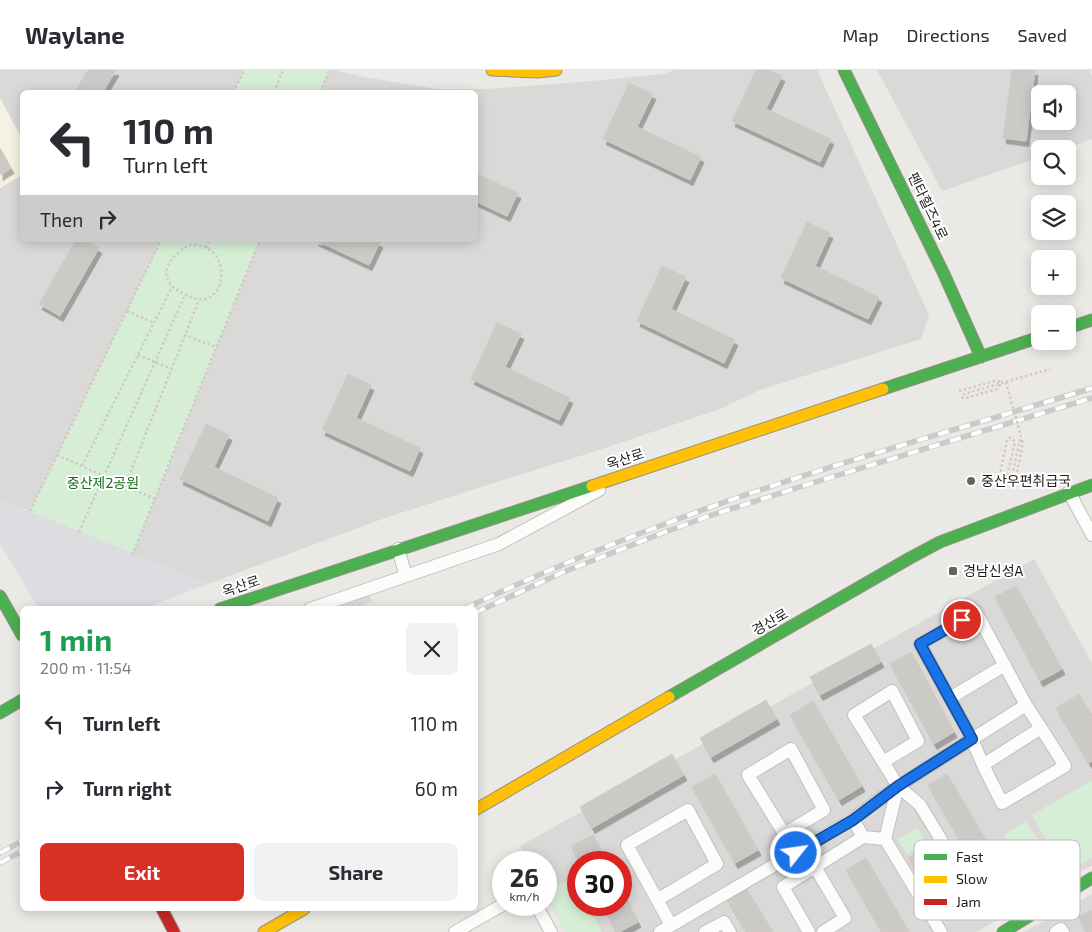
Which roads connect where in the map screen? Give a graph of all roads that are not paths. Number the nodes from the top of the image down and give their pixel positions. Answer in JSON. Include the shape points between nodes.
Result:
{"nodes":[{"id":1,"x":492,"y":70,"type":"edge"},
{"id":2,"x":556,"y":70,"type":"edge"},
{"id":3,"x":844,"y":70,"type":"edge"},
{"id":4,"x":1092,"y":320,"type":"edge"},
{"id":5,"x":1076,"y":325,"type":"edge"},
{"id":6,"x":1031,"y":341,"type":"edge"},
{"id":7,"x":982,"y":357,"type":"junction"},
{"id":8,"x":630,"y":473,"type":"junction"},
{"id":9,"x":1092,"y":485,"type":"edge"},
{"id":10,"x":1070,"y":492,"type":"junction"},
{"id":11,"x":1092,"y":535,"type":"edge"},
{"id":12,"x":398,"y":550,"type":"junction"},
{"id":13,"x":406,"y":576,"type":"junction"},
{"id":14,"x":0,"y":596,"type":"edge"},
{"id":15,"x":229,"y":606,"type":"edge"},
{"id":16,"x":319,"y":606,"type":"edge"},
{"id":17,"x":20,"y":631,"type":"edge"},
{"id":18,"x":1005,"y":665,"type":"junction"},
{"id":19,"x":950,"y":698,"type":"junction"},
{"id":20,"x":20,"y":701,"type":"edge"},
{"id":21,"x":1026,"y":705,"type":"junction"},
{"id":22,"x":0,"y":713,"type":"edge"},
{"id":23,"x":1041,"y":728,"type":"junction"},
{"id":24,"x":972,"y":739,"type":"junction"},
{"id":25,"x":883,"y":762,"type":"junction"},
{"id":26,"x":983,"y":765,"type":"junction"},
{"id":27,"x":898,"y":786,"type":"junction"},
{"id":28,"x":478,"y":808,"type":"edge"},
{"id":29,"x":853,"y":820,"type":"junction"},
{"id":30,"x":784,"y":834,"type":"junction"},
{"id":31,"x":863,"y":837,"type":"junction"},
{"id":32,"x":885,"y":838,"type":"junction"},
{"id":33,"x":941,"y":840,"type":"edge"},
{"id":34,"x":796,"y":853,"type":"junction"},
{"id":35,"x":815,"y":867,"type":"junction"},
{"id":36,"x":1092,"y":878,"type":"edge"},
{"id":37,"x":1080,"y":885,"type":"edge"},
{"id":38,"x":914,"y":887,"type":"edge"},
{"id":39,"x":657,"y":900,"type":"junction"},
{"id":40,"x":163,"y":911,"type":"edge"},
{"id":41,"x":301,"y":911,"type":"edge"},
{"id":42,"x":492,"y":911,"type":"edge"},
{"id":43,"x":542,"y":916,"type":"edge"},
{"id":44,"x":934,"y":920,"type":"edge"},
{"id":45,"x":1023,"y":920,"type":"edge"},
{"id":46,"x":672,"y":925,"type":"junction"},
{"id":47,"x":174,"y":932,"type":"edge"},
{"id":48,"x":264,"y":932,"type":"edge"},
{"id":49,"x":455,"y":932,"type":"edge"},
{"id":50,"x":551,"y":932,"type":"edge"},
{"id":51,"x":660,"y":932,"type":"edge"},
{"id":52,"x":705,"y":932,"type":"edge"},
{"id":53,"x":730,"y":932,"type":"edge"},
{"id":54,"x":809,"y":932,"type":"edge"},
{"id":55,"x":824,"y":932,"type":"edge"},
{"id":56,"x":941,"y":932,"type":"edge"},
{"id":57,"x":1003,"y":932,"type":"edge"},
{"id":58,"x":1056,"y":932,"type":"edge"},
{"id":59,"x":1063,"y":932,"type":"edge"}],
"edges":[{"from":1,"to":2,"type":"street"},
{"from":3,"to":7,"type":"street","name":"펜타힐즈4로"},
{"from":4,"to":5,"type":"street"},
{"from":6,"to":7,"type":"street","name":"옥산로"},
{"from":7,"to":8,"type":"street","name":"옥산로"},
{"from":8,"to":12,"type":"street","name":"옥산로"},
{"from":8,"to":13,"type":"street","via":[[499,544]]},
{"from":9,"to":10,"type":"street","name":"경산로"},
{"from":10,"to":11,"type":"street"},
{"from":10,"to":28,"type":"street","name":"경산로","via":[[940,542],[910,558]]},
{"from":12,"to":13,"type":"street"},
{"from":12,"to":15,"type":"street","name":"옥산로"},
{"from":13,"to":16,"type":"street"},
{"from":14,"to":17,"type":"street"},
{"from":18,"to":19,"type":"street"},
{"from":18,"to":19,"type":"street","via":[[976,612],[920,644]]},
{"from":18,"to":21,"type":"street"},
{"from":19,"to":24,"type":"street"},
{"from":20,"to":22,"type":"street"},
{"from":21,"to":23,"type":"street"},
{"from":21,"to":24,"type":"street"},
{"from":23,"to":26,"type":"street"},
{"from":23,"to":26,"type":"street","via":[[1065,766],[1002,803]]},
{"from":24,"to":26,"type":"street"},
{"from":24,"to":27,"type":"street"},
{"from":25,"to":25,"type":"street","via":[[854,715],[892,692],[918,741]]},
{"from":25,"to":27,"type":"street"},
{"from":27,"to":29,"type":"street"},
{"from":27,"to":32,"type":"street"},
{"from":27,"to":33,"type":"street","via":[[920,805]]},
{"from":29,"to":31,"type":"street"},
{"from":29,"to":34,"type":"street"},
{"from":30,"to":30,"type":"street","via":[[748,775],[791,749],[824,810]]},
{"from":30,"to":34,"type":"street"},
{"from":31,"to":32,"type":"street"},
{"from":31,"to":35,"type":"street"},
{"from":32,"to":38,"type":"street"},
{"from":34,"to":46,"type":"street"},
{"from":35,"to":54,"type":"street","via":[[783,887]]},
{"from":35,"to":55,"type":"street","via":[[846,918]]},
{"from":36,"to":37,"type":"street"},
{"from":39,"to":39,"type":"street","via":[[627,845],[688,810],[717,864]]},
{"from":39,"to":46,"type":"street"},
{"from":40,"to":47,"type":"street"},
{"from":41,"to":48,"type":"street"},
{"from":42,"to":49,"type":"street"},
{"from":43,"to":50,"type":"street"},
{"from":44,"to":56,"type":"street"},
{"from":45,"to":57,"type":"street"},
{"from":46,"to":51,"type":"street"},
{"from":52,"to":53,"type":"street","via":[[724,922]]},
{"from":58,"to":59,"type":"street","via":[[1061,929]]}]}
